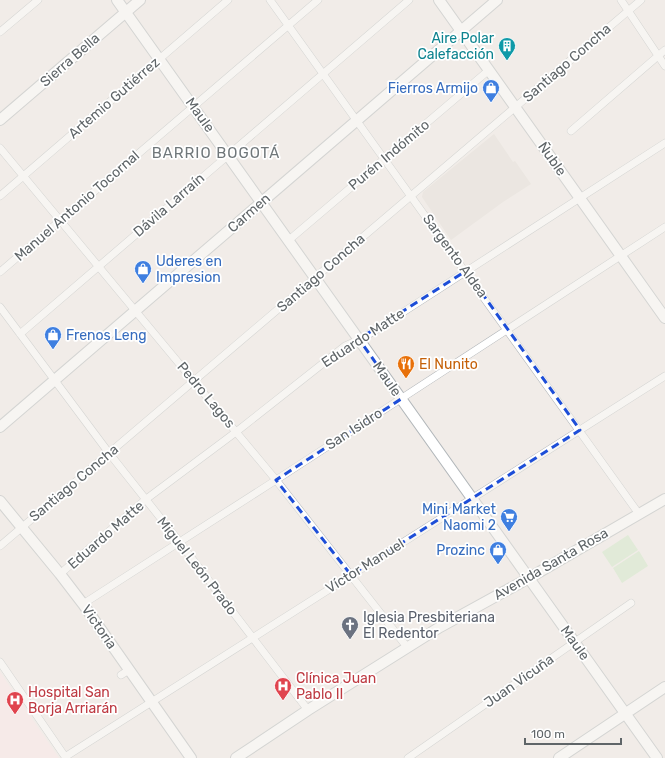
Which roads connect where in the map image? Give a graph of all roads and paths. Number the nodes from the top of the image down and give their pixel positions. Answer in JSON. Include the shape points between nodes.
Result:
{"nodes":[{"id":1,"x":38,"y":0,"type":"edge"},
{"id":2,"x":117,"y":0,"type":"edge"},
{"id":3,"x":140,"y":0,"type":"edge"},
{"id":4,"x":228,"y":0,"type":"edge"},
{"id":5,"x":270,"y":0,"type":"edge"},
{"id":6,"x":318,"y":0,"type":"edge"},
{"id":7,"x":409,"y":0,"type":"edge"},
{"id":8,"x":439,"y":0,"type":"edge"},
{"id":9,"x":497,"y":0,"type":"edge"},
{"id":10,"x":621,"y":0,"type":"edge"},
{"id":11,"x":641,"y":0,"type":"edge"},
{"id":12,"x":628,"y":11,"type":"junction"},
{"id":13,"x":126,"y":12,"type":"junction"},
{"id":14,"x":288,"y":25,"type":"junction"},
{"id":15,"x":461,"y":31,"type":"junction"},
{"id":16,"x":0,"y":32,"type":"edge"},
{"id":17,"x":665,"y":50,"type":"edge"},
{"id":18,"x":658,"y":56,"type":"junction"},
{"id":19,"x":159,"y":59,"type":"junction"},
{"id":20,"x":665,"y":66,"type":"edge"},
{"id":21,"x":489,"y":70,"type":"junction"},
{"id":22,"x":324,"y":74,"type":"junction"},
{"id":23,"x":193,"y":106,"type":"junction"},
{"id":24,"x":515,"y":108,"type":"junction"},
{"id":25,"x":0,"y":120,"type":"edge"},
{"id":26,"x":357,"y":120,"type":"junction"},
{"id":27,"x":571,"y":131,"type":"dead end"},
{"id":28,"x":665,"y":143,"type":"edge"},
{"id":29,"x":0,"y":148,"type":"edge"},
{"id":30,"x":228,"y":154,"type":"junction"},
{"id":31,"x":385,"y":158,"type":"junction"},
{"id":32,"x":23,"y":175,"type":"junction"},
{"id":33,"x":0,"y":196,"type":"edge"},
{"id":34,"x":412,"y":196,"type":"junction"},
{"id":35,"x":579,"y":198,"type":"junction"},
{"id":36,"x":262,"y":202,"type":"junction"},
{"id":37,"x":61,"y":220,"type":"junction"},
{"id":38,"x":665,"y":227,"type":"edge"},
{"id":39,"x":289,"y":240,"type":"junction"},
{"id":40,"x":621,"y":256,"type":"junction"},
{"id":41,"x":99,"y":266,"type":"junction"},
{"id":42,"x":466,"y":271,"type":"junction"},
{"id":43,"x":0,"y":272,"type":"edge"},
{"id":44,"x":316,"y":278,"type":"junction"},
{"id":45,"x":0,"y":307,"type":"edge"},
{"id":46,"x":136,"y":310,"type":"junction"},
{"id":47,"x":665,"y":318,"type":"edge"},
{"id":48,"x":507,"y":329,"type":"junction"},
{"id":49,"x":20,"y":334,"type":"junction"},
{"id":50,"x":359,"y":340,"type":"junction"},
{"id":51,"x":665,"y":376,"type":"edge"},
{"id":52,"x":55,"y":380,"type":"junction"},
{"id":53,"x":195,"y":381,"type":"junction"},
{"id":54,"x":401,"y":399,"type":"junction"},
{"id":55,"x":0,"y":427,"type":"edge"},
{"id":56,"x":580,"y":430,"type":"junction"},
{"id":57,"x":236,"y":432,"type":"junction"},
{"id":58,"x":109,"y":454,"type":"junction"},
{"id":59,"x":276,"y":480,"type":"junction"},
{"id":60,"x":472,"y":498,"type":"junction"},
{"id":61,"x":665,"y":499,"type":"edge"},
{"id":62,"x":145,"y":500,"type":"junction"},
{"id":63,"x":0,"y":501,"type":"edge"},
{"id":64,"x":639,"y":514,"type":"junction"},
{"id":65,"x":22,"y":528,"type":"junction"},
{"id":66,"x":179,"y":542,"type":"junction"},
{"id":67,"x":0,"y":546,"type":"edge"},
{"id":68,"x":60,"y":574,"type":"junction"},
{"id":69,"x":351,"y":575,"type":"junction"},
{"id":70,"x":529,"y":578,"type":"junction"},
{"id":71,"x":631,"y":603,"type":"dead end"},
{"id":72,"x":83,"y":604,"type":"junction"},
{"id":73,"x":252,"y":638,"type":"junction"},
{"id":74,"x":575,"y":642,"type":"junction"},
{"id":75,"x":407,"y":647,"type":"junction"},
{"id":76,"x":0,"y":662,"type":"edge"},
{"id":77,"x":665,"y":687,"type":"edge"},
{"id":78,"x":152,"y":702,"type":"junction"},
{"id":79,"x":308,"y":710,"type":"junction"},
{"id":80,"x":626,"y":714,"type":"junction"},
{"id":81,"x":65,"y":758,"type":"edge"},
{"id":82,"x":191,"y":758,"type":"edge"},
{"id":83,"x":236,"y":758,"type":"edge"},
{"id":84,"x":408,"y":758,"type":"edge"},
{"id":85,"x":559,"y":758,"type":"edge"},
{"id":86,"x":657,"y":758,"type":"edge"}],
"edges":[{"from":1,"to":16,"type":"street"},
{"from":2,"to":13,"type":"main road","name":"Maule"},
{"from":3,"to":13,"type":"main road","name":"Sierra Bella"},
{"from":4,"to":19,"type":"street","name":"Artemio Gutiérrez"},
{"from":5,"to":14,"type":"street","name":"Sargento Aldea"},
{"from":6,"to":14,"type":"street","name":"Manuel Antonio Tocornal"},
{"from":7,"to":22,"type":"street","name":"Dávila Larraín"},
{"from":8,"to":15,"type":"main road","name":"Ñuble"},
{"from":9,"to":15,"type":"main road","name":"Carmen"},
{"from":10,"to":12,"type":"street"},
{"from":11,"to":12,"type":"street","name":"Santiago Concha"},
{"from":12,"to":18,"type":"street"},
{"from":12,"to":24,"type":"street","name":"Santiago Concha"},
{"from":13,"to":19,"type":"main road","name":"Maule"},
{"from":13,"to":25,"type":"main road","name":"Sierra Bella"},
{"from":14,"to":22,"type":"street","name":"Sargento Aldea"},
{"from":14,"to":23,"type":"street","name":"Manuel Antonio Tocornal"},
{"from":15,"to":21,"type":"main road","name":"Ñuble"},
{"from":15,"to":26,"type":"main road","name":"Carmen"},
{"from":17,"to":18,"type":"street"},
{"from":18,"to":20,"type":"street"},
{"from":18,"to":27,"type":"street"},
{"from":19,"to":23,"type":"main road","name":"Maule"},
{"from":19,"to":32,"type":"street","name":"Artemio Gutiérrez"},
{"from":21,"to":24,"type":"main road","name":"Ñuble"},
{"from":21,"to":31,"type":"street","name":"Purén Indómito"},
{"from":22,"to":26,"type":"street","name":"Sargento Aldea"},
{"from":22,"to":30,"type":"street","name":"Dávila Larraín"},
{"from":23,"to":30,"type":"main road","name":"Maule"},
{"from":23,"to":37,"type":"street","name":"Manuel Antonio Tocornal"},
{"from":24,"to":34,"type":"street","name":"Santiago Concha"},
{"from":24,"to":35,"type":"main road","name":"Ñuble"},
{"from":26,"to":31,"type":"street","name":"Sargento Aldea"},
{"from":26,"to":36,"type":"main road","name":"Carmen"},
{"from":28,"to":35,"type":"street","name":"Eduardo Matte"},
{"from":29,"to":32,"type":"street","name":"Pedro Lagos"},
{"from":30,"to":36,"type":"main road","name":"Maule"},
{"from":30,"to":41,"type":"street","name":"Dávila Larraín"},
{"from":31,"to":34,"type":"street","name":"Sargento Aldea"},
{"from":31,"to":39,"type":"street","name":"Purén Indómito"},
{"from":32,"to":33,"type":"street","name":"Artemio Gutiérrez"},
{"from":32,"to":37,"type":"street","name":"Pedro Lagos"},
{"from":34,"to":42,"type":"street","name":"Sargento Aldea"},
{"from":34,"to":44,"type":"street","name":"Santiago Concha"},
{"from":35,"to":40,"type":"main road","name":"Ñuble"},
{"from":35,"to":42,"type":"street","name":"Eduardo Matte"},
{"from":36,"to":39,"type":"main road","name":"Maule"},
{"from":36,"to":46,"type":"main road","name":"Carmen"},
{"from":37,"to":41,"type":"street","name":"Pedro Lagos"},
{"from":37,"to":43,"type":"street","name":"Manuel Antonio Tocornal"},
{"from":38,"to":40,"type":"street","name":"San Isidro"},
{"from":39,"to":44,"type":"main road","name":"Maule"},
{"from":40,"to":47,"type":"main road","name":"Ñuble"},
{"from":40,"to":48,"type":"street","name":"San Isidro"},
{"from":41,"to":46,"type":"street","name":"Pedro Lagos"},
{"from":41,"to":49,"type":"street","name":"Dávila Larraín"},
{"from":42,"to":48,"type":"street","name":"Sargento Aldea"},
{"from":42,"to":50,"type":"street","name":"Eduardo Matte"},
{"from":44,"to":50,"type":"main road","name":"Maule"},
{"from":44,"to":53,"type":"street","name":"Santiago Concha"},
{"from":45,"to":49,"type":"street","name":"Miguel León Prado"},
{"from":46,"to":52,"type":"main road","name":"Carmen"},
{"from":46,"to":53,"type":"street","name":"Pedro Lagos"},
{"from":48,"to":54,"type":"street","name":"San Isidro"},
{"from":48,"to":56,"type":"street","name":"Sargento Aldea"},
{"from":49,"to":52,"type":"street","name":"Miguel León Prado"},
{"from":50,"to":54,"type":"main road","name":"Maule"},
{"from":50,"to":57,"type":"street","name":"Eduardo Matte","via":[[345,346]]},
{"from":51,"to":56,"type":"street","name":"Víctor Manuel"},
{"from":52,"to":55,"type":"main road","name":"Carmen"},
{"from":52,"to":58,"type":"street","name":"Miguel León Prado"},
{"from":53,"to":57,"type":"street","name":"Pedro Lagos"},
{"from":53,"to":58,"type":"street","name":"Santiago Concha"},
{"from":54,"to":59,"type":"street","name":"San Isidro"},
{"from":54,"to":60,"type":"main road","name":"Maule"},
{"from":56,"to":60,"type":"street","name":"Víctor Manuel"},
{"from":56,"to":64,"type":"street","name":"Sargento Aldea"},
{"from":57,"to":59,"type":"street","name":"Pedro Lagos"},
{"from":57,"to":62,"type":"street","name":"Eduardo Matte"},
{"from":58,"to":62,"type":"street","name":"Miguel León Prado"},
{"from":58,"to":65,"type":"street","name":"Santiago Concha"},
{"from":59,"to":66,"type":"street","name":"San Isidro"},
{"from":59,"to":69,"type":"street","name":"Pedro Lagos"},
{"from":60,"to":69,"type":"street","name":"Víctor Manuel"},
{"from":60,"to":70,"type":"main road","name":"Maule"},
{"from":61,"to":64,"type":"main road","name":"Avenida Santa Rosa"},
{"from":62,"to":66,"type":"street","name":"Miguel León Prado"},
{"from":62,"to":68,"type":"street","name":"Eduardo Matte"},
{"from":63,"to":65,"type":"main road","name":"Victoria"},
{"from":64,"to":70,"type":"main road","name":"Avenida Santa Rosa"},
{"from":65,"to":67,"type":"street","name":"Santiago Concha"},
{"from":65,"to":68,"type":"main road","name":"Victoria"},
{"from":66,"to":72,"type":"street","name":"San Isidro"},
{"from":66,"to":73,"type":"street","name":"Miguel León Prado"},
{"from":68,"to":72,"type":"main road","name":"Victoria"},
{"from":69,"to":73,"type":"street","name":"Víctor Manuel"},
{"from":69,"to":75,"type":"street","name":"Pedro Lagos"},
{"from":70,"to":74,"type":"main road","name":"Maule"},
{"from":70,"to":75,"type":"main road","name":"Avenida Santa Rosa"},
{"from":71,"to":74,"type":"street","name":"Juan Vicuña"},
{"from":72,"to":78,"type":"main road","name":"Victoria","via":[[125,673]]},
{"from":73,"to":78,"type":"street","name":"Víctor Manuel"},
{"from":73,"to":79,"type":"street","name":"Miguel León Prado"},
{"from":74,"to":80,"type":"main road","name":"Maule"},
{"from":74,"to":84,"type":"street","name":"Juan Vicuña"},
{"from":75,"to":79,"type":"main road","name":"Avenida Santa Rosa"},
{"from":76,"to":81,"type":"street"},
{"from":77,"to":80,"type":"main road"},
{"from":78,"to":81,"type":"street","name":"Víctor Manuel"},
{"from":78,"to":82,"type":"main road","name":"Victoria"},
{"from":79,"to":83,"type":"main road","name":"Avenida Santa Rosa"},
{"from":80,"to":85,"type":"main road"},
{"from":80,"to":86,"type":"main road","name":"Maule"}]}
